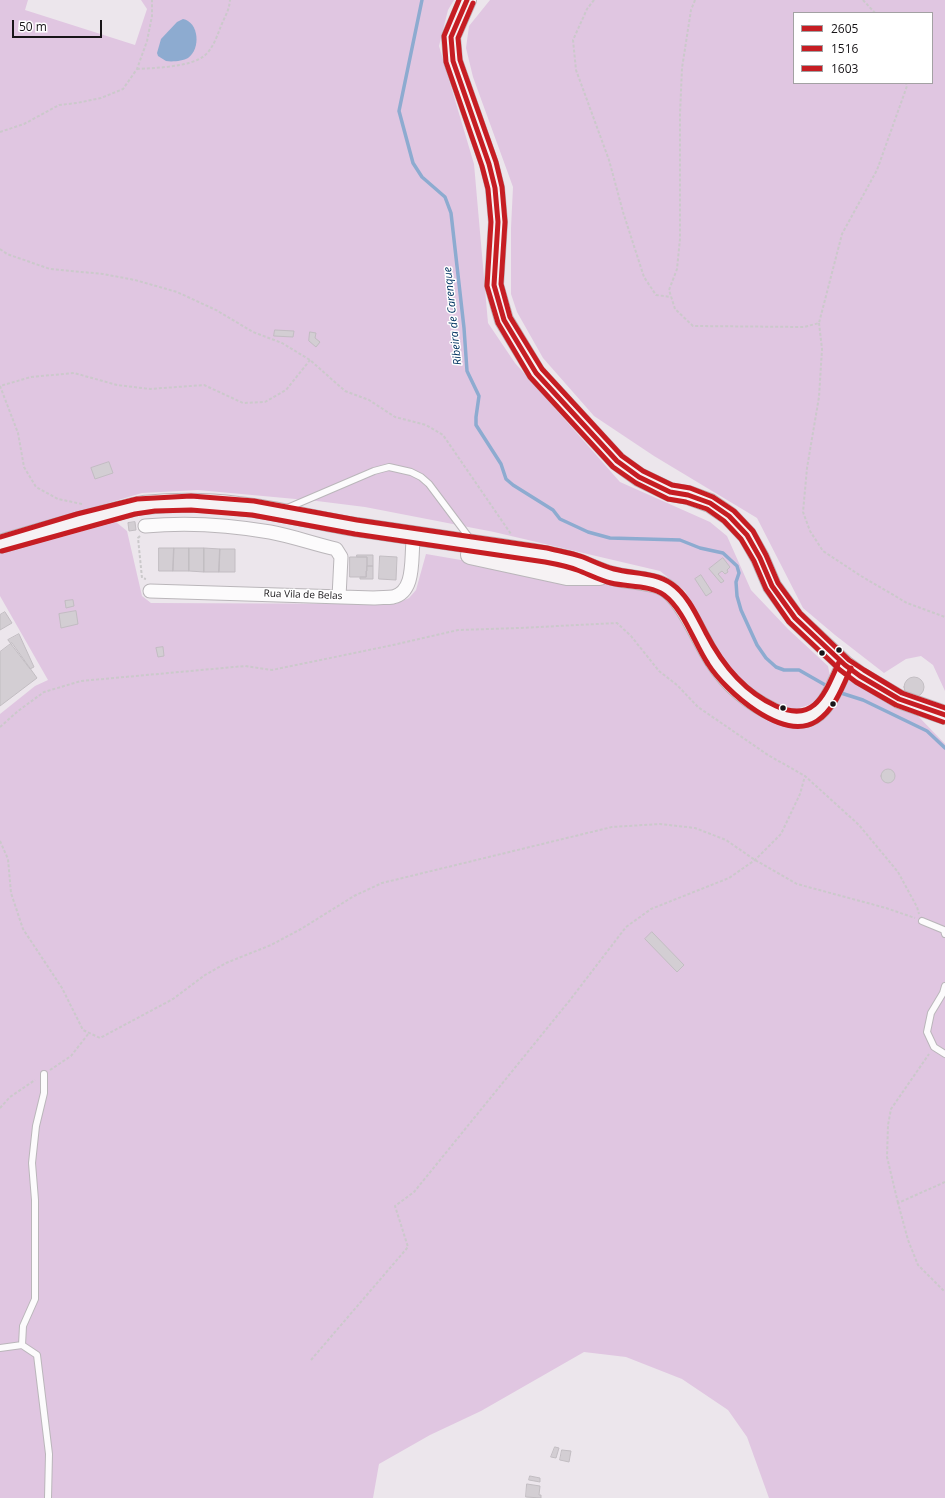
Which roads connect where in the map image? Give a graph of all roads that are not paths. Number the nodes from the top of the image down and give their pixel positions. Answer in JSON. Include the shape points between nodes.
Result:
{"nodes":[{"id":1,"x":467,"y":0,"type":"edge"},
{"id":2,"x":276,"y":513,"type":"junction"},
{"id":3,"x":145,"y":526,"type":"road end"},
{"id":4,"x":352,"y":527,"type":"junction"},
{"id":5,"x":413,"y":542,"type":"junction"},
{"id":6,"x":0,"y":544,"type":"edge"},
{"id":7,"x":475,"y":544,"type":"junction"},
{"id":8,"x":613,"y":576,"type":"junction"},
{"id":9,"x":150,"y":591,"type":"road end"},
{"id":10,"x":339,"y":597,"type":"junction"},
{"id":11,"x":845,"y":665,"type":"junction"},
{"id":12,"x":945,"y":715,"type":"edge"},
{"id":13,"x":922,"y":921,"type":"road end"},
{"id":14,"x":945,"y":934,"type":"edge"},
{"id":15,"x":945,"y":986,"type":"edge"},
{"id":16,"x":945,"y":1054,"type":"edge"},
{"id":17,"x":44,"y":1074,"type":"dead end"},
{"id":18,"x":22,"y":1345,"type":"junction"},
{"id":19,"x":0,"y":1348,"type":"edge"},
{"id":20,"x":48,"y":1498,"type":"edge"}],
"edges":[{"from":1,"to":11,"type":"street","via":[[452,37],[453,61],[495,188],[498,222],[494,285],[504,320],[536,373],[617,461],[639,477],[670,492],[710,503],[729,516],[747,535],[772,586],[795,618]]},
{"from":2,"to":4,"type":"street"},
{"from":2,"to":6,"type":"street","via":[[239,506],[192,502],[141,506]]},
{"from":2,"to":7,"type":"lane","via":[[389,466],[411,472],[429,484]]},
{"from":3,"to":10,"type":"street","via":[[199,524],[271,532],[336,549],[342,557]]},
{"from":4,"to":5,"type":"street"},
{"from":4,"to":7,"type":"street"},
{"from":5,"to":8,"type":"street","via":[[567,576]]},
{"from":5,"to":10,"type":"street","name":"Rua Vila de Belas","via":[[410,577],[404,591],[393,597]]},
{"from":7,"to":8,"type":"street","via":[[570,560]]},
{"from":8,"to":11,"type":"street","via":[[662,585],[672,592],[678,598],[715,663],[728,678],[748,697],[785,718],[804,719],[821,710]]},
{"from":9,"to":10,"type":"street","name":"Rua Vila de Belas"},
{"from":11,"to":12,"type":"street","via":[[899,699]]},
{"from":13,"to":14,"type":"lane","via":[[944,930]]},
{"from":15,"to":16,"type":"lane","via":[[931,1013],[927,1032],[934,1047]]},
{"from":17,"to":18,"type":"lane","via":[[44,1093],[36,1126],[32,1162],[36,1299],[23,1326]]},
{"from":18,"to":19,"type":"lane"},
{"from":18,"to":20,"type":"lane","via":[[37,1355],[49,1454]]}]}
